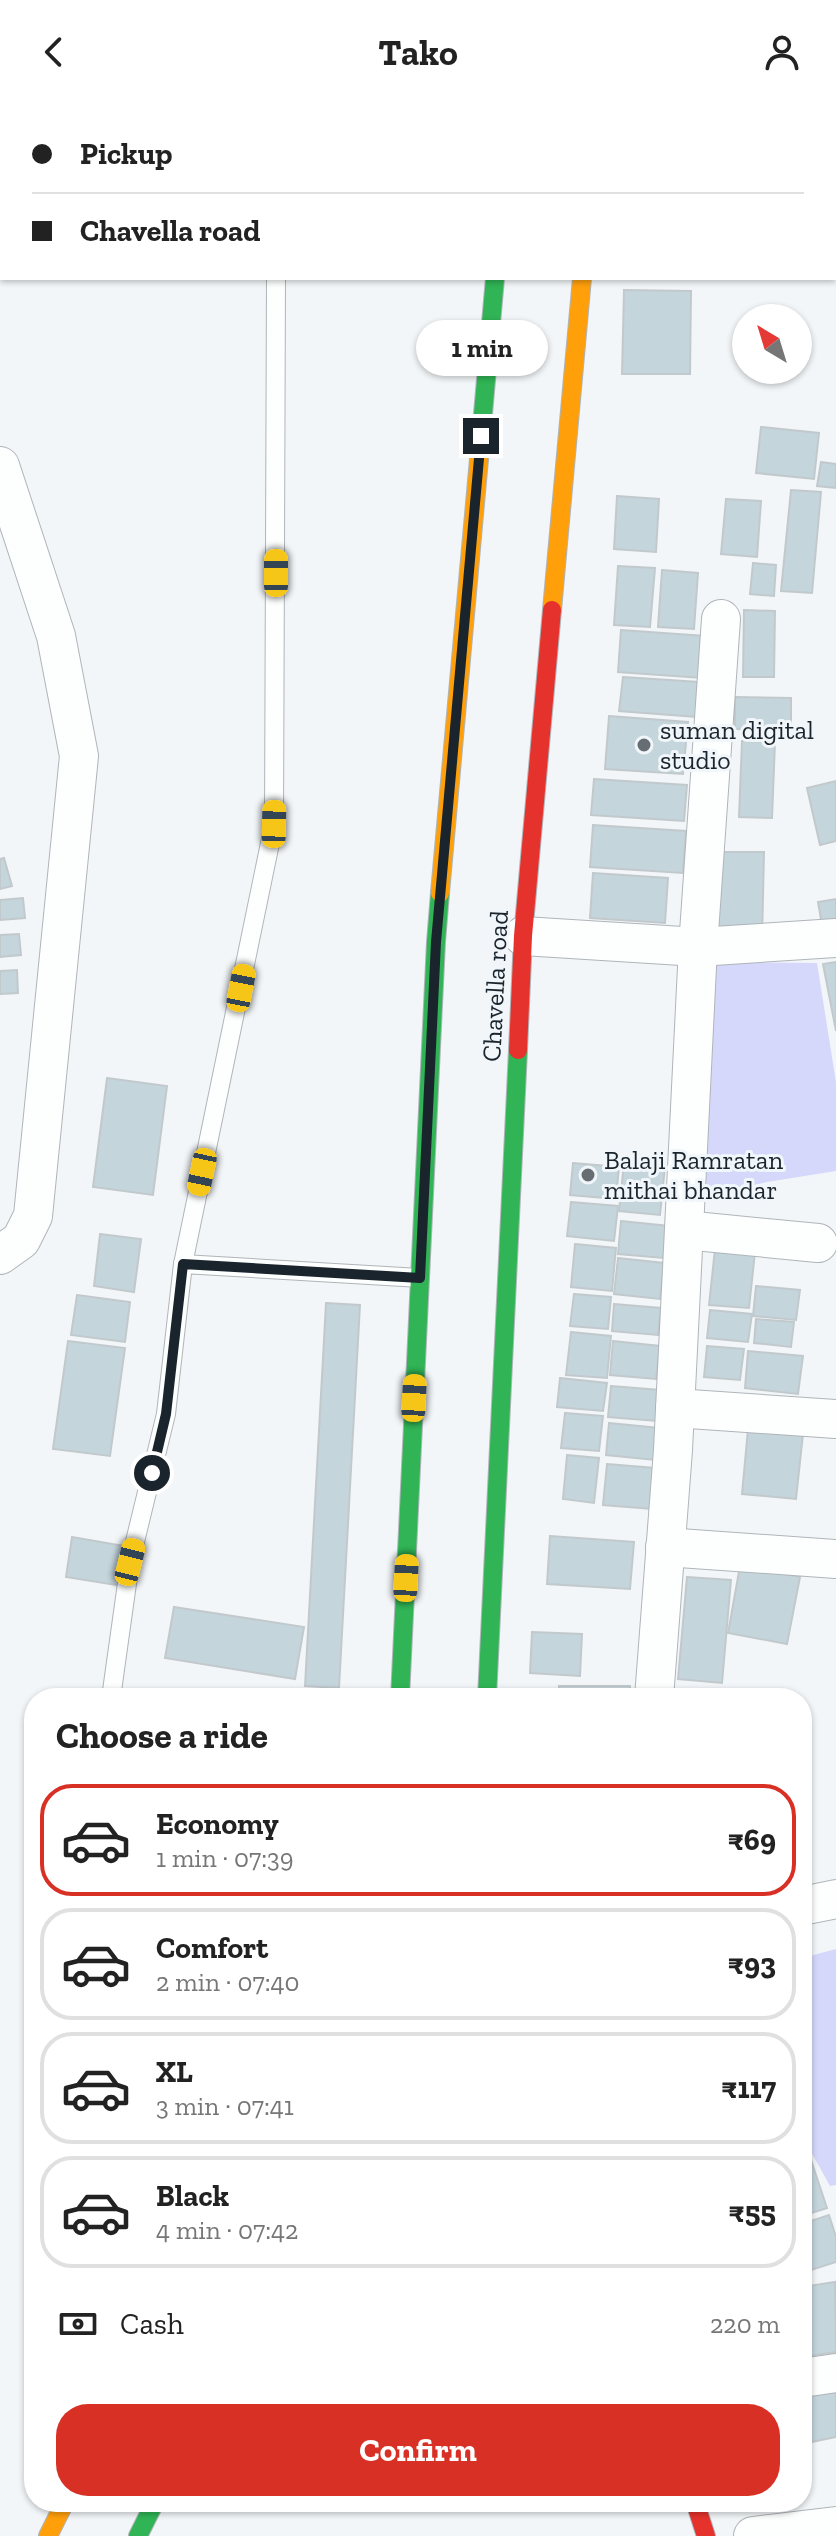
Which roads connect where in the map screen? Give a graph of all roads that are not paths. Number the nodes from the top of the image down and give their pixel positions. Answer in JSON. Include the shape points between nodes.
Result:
{"nodes":[{"id":1,"x":276,"y":280,"type":"edge"},
{"id":2,"x":495,"y":280,"type":"edge"},
{"id":3,"x":582,"y":280,"type":"edge"},
{"id":4,"x":0,"y":466,"type":"edge"},
{"id":5,"x":721,"y":619,"type":"dead end"},
{"id":6,"x":523,"y":936,"type":"junction"},
{"id":7,"x":836,"y":938,"type":"edge"},
{"id":8,"x":698,"y":947,"type":"junction"},
{"id":9,"x":684,"y":1230,"type":"junction"},
{"id":10,"x":818,"y":1243,"type":"dead end"},
{"id":11,"x":0,"y":1255,"type":"edge"},
{"id":12,"x":183,"y":1264,"type":"junction"},
{"id":13,"x":420,"y":1278,"type":"junction"},
{"id":14,"x":675,"y":1408,"type":"junction"},
{"id":15,"x":836,"y":1419,"type":"edge"},
{"id":16,"x":665,"y":1547,"type":"junction"},
{"id":17,"x":836,"y":1559,"type":"edge"},
{"id":18,"x":112,"y":1688,"type":"edge"},
{"id":19,"x":400,"y":1688,"type":"edge"},
{"id":20,"x":487,"y":1688,"type":"edge"},
{"id":21,"x":655,"y":1688,"type":"edge"},
{"id":22,"x":836,"y":1899,"type":"edge"},
{"id":23,"x":812,"y":1904,"type":"edge"},
{"id":24,"x":836,"y":2373,"type":"edge"},
{"id":25,"x":812,"y":2377,"type":"edge"},
{"id":26,"x":60,"y":2512,"type":"edge"},
{"id":27,"x":150,"y":2512,"type":"edge"},
{"id":28,"x":698,"y":2512,"type":"edge"},
{"id":29,"x":836,"y":2526,"type":"edge"},
{"id":30,"x":48,"y":2536,"type":"edge"},
{"id":31,"x":138,"y":2536,"type":"edge"},
{"id":32,"x":706,"y":2536,"type":"edge"},
{"id":33,"x":753,"y":2536,"type":"edge"}],
"edges":[{"from":1,"to":12,"type":"lane","via":[[274,824]]},
{"from":2,"to":13,"type":"main road","via":[[436,942]]},
{"from":3,"to":6,"type":"main road","name":"Chavella road"},
{"from":4,"to":11,"type":"street","via":[[56,636],[79,756],[33,1216],[21,1240]]},
{"from":5,"to":8,"type":"street"},
{"from":6,"to":8,"type":"street"},
{"from":6,"to":20,"type":"main road","name":"Chavella road"},
{"from":7,"to":8,"type":"street"},
{"from":8,"to":9,"type":"street"},
{"from":9,"to":10,"type":"street"},
{"from":9,"to":14,"type":"street"},
{"from":12,"to":13,"type":"lane"},
{"from":12,"to":18,"type":"lane","via":[[166,1414],[130,1562]]},
{"from":13,"to":19,"type":"main road"},
{"from":14,"to":15,"type":"street"},
{"from":14,"to":16,"type":"street"},
{"from":16,"to":17,"type":"street"},
{"from":16,"to":21,"type":"street"},
{"from":22,"to":23,"type":"street"},
{"from":24,"to":25,"type":"street"},
{"from":26,"to":30,"type":"main road"},
{"from":27,"to":31,"type":"main road"},
{"from":28,"to":32,"type":"main road"},
{"from":29,"to":33,"type":"street"}]}
